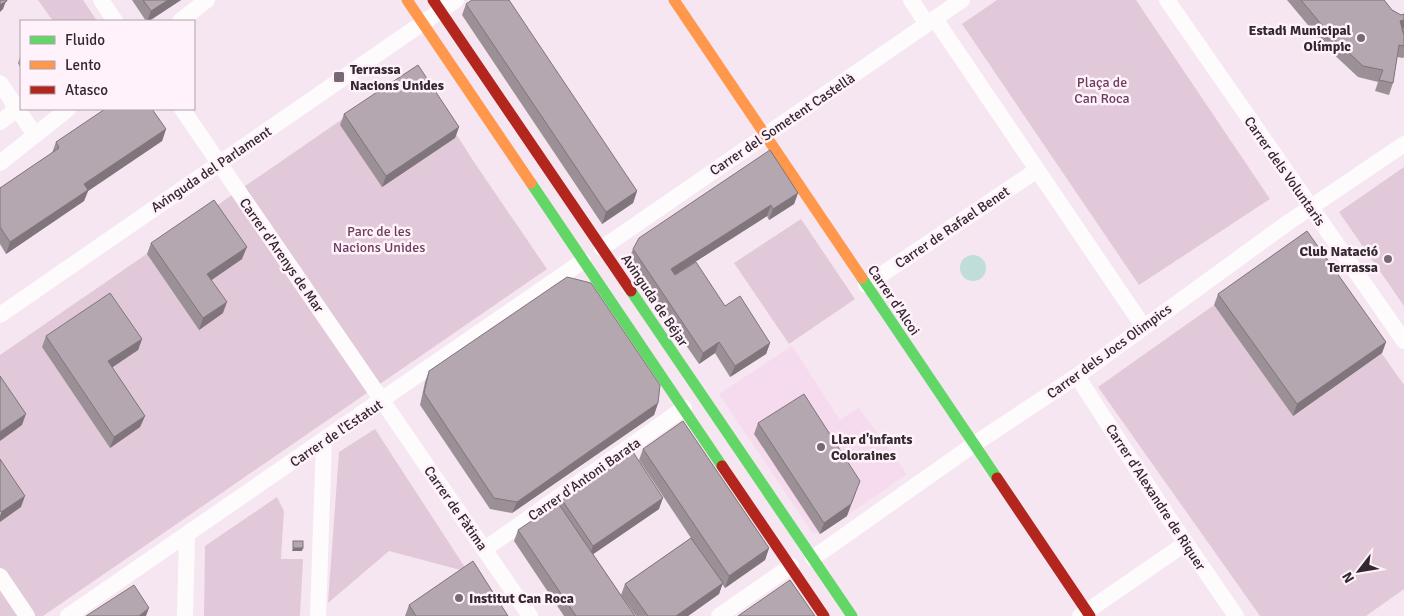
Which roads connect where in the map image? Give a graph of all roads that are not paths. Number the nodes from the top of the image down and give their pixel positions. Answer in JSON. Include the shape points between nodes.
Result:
{"nodes":[{"id":1,"x":101,"y":0,"type":"edge"},
{"id":2,"x":208,"y":0,"type":"edge"},
{"id":3,"x":407,"y":0,"type":"edge"},
{"id":4,"x":456,"y":0,"type":"edge"},
{"id":5,"x":674,"y":0,"type":"edge"},
{"id":6,"x":911,"y":0,"type":"edge"},
{"id":7,"x":1167,"y":0,"type":"edge"},
{"id":8,"x":953,"y":2,"type":"edge"},
{"id":9,"x":437,"y":5,"type":"edge"},
{"id":10,"x":114,"y":20,"type":"edge"},
{"id":11,"x":181,"y":20,"type":"edge"},
{"id":12,"x":931,"y":22,"type":"junction"},
{"id":13,"x":423,"y":24,"type":"junction"},
{"id":14,"x":0,"y":83,"type":"edge"},
{"id":15,"x":14,"y":104,"type":"junction"},
{"id":16,"x":67,"y":110,"type":"edge"},
{"id":17,"x":183,"y":110,"type":"edge"},
{"id":18,"x":0,"y":122,"type":"edge"},
{"id":19,"x":765,"y":134,"type":"junction"},
{"id":20,"x":35,"y":135,"type":"junction"},
{"id":21,"x":1404,"y":144,"type":"edge"},
{"id":22,"x":2,"y":158,"type":"edge"},
{"id":23,"x":219,"y":164,"type":"junction"},
{"id":24,"x":1037,"y":170,"type":"junction"},
{"id":25,"x":1311,"y":208,"type":"junction"},
{"id":26,"x":602,"y":248,"type":"junction"},
{"id":27,"x":584,"y":261,"type":"junction"},
{"id":28,"x":866,"y":285,"type":"junction"},
{"id":29,"x":0,"y":315,"type":"edge"},
{"id":30,"x":1143,"y":326,"type":"junction"},
{"id":31,"x":1404,"y":341,"type":"edge"},
{"id":32,"x":1077,"y":376,"type":"junction"},
{"id":33,"x":382,"y":401,"type":"junction"},
{"id":34,"x":684,"y":408,"type":"junction"},
{"id":35,"x":324,"y":441,"type":"junction"},
{"id":36,"x":973,"y":445,"type":"junction"},
{"id":37,"x":188,"y":535,"type":"junction"},
{"id":38,"x":1186,"y":544,"type":"junction"},
{"id":39,"x":484,"y":549,"type":"junction"},
{"id":40,"x":813,"y":558,"type":"junction"},
{"id":41,"x":790,"y":566,"type":"junction"},
{"id":42,"x":0,"y":576,"type":"edge"},
{"id":43,"x":1085,"y":614,"type":"edge"},
{"id":44,"x":27,"y":616,"type":"edge"},
{"id":45,"x":68,"y":616,"type":"edge"},
{"id":46,"x":185,"y":616,"type":"edge"},
{"id":47,"x":318,"y":616,"type":"edge"},
{"id":48,"x":530,"y":616,"type":"edge"},
{"id":49,"x":719,"y":616,"type":"edge"},
{"id":50,"x":824,"y":616,"type":"edge"},
{"id":51,"x":852,"y":616,"type":"edge"},
{"id":52,"x":1236,"y":616,"type":"edge"}],
"edges":[{"from":1,"to":10,"type":"street"},
{"from":2,"to":11,"type":"street"},
{"from":3,"to":13,"type":"main road"},
{"from":4,"to":9,"type":"street","name":"Avinguda del Parlament"},
{"from":5,"to":19,"type":"main road","name":"Carrer d'Alcoi"},
{"from":6,"to":12,"type":"street"},
{"from":7,"to":25,"type":"street","name":"Carrer dels Voluntaris"},
{"from":8,"to":12,"type":"street","name":"Carrer del Sometent Castellà"},
{"from":9,"to":13,"type":"street","name":"Avinguda del Parlament"},
{"from":9,"to":26,"type":"main road","name":"Avinguda de Béjar"},
{"from":12,"to":19,"type":"street","name":"Carrer del Sometent Castellà"},
{"from":12,"to":24,"type":"street"},
{"from":13,"to":23,"type":"street","name":"Avinguda del Parlament"},
{"from":13,"to":27,"type":"main road"},
{"from":14,"to":15,"type":"street"},
{"from":15,"to":18,"type":"street","via":[[12,113]]},
{"from":15,"to":20,"type":"street"},
{"from":16,"to":20,"type":"street"},
{"from":17,"to":23,"type":"street","name":"Carrer d'Arenys de Mar"},
{"from":19,"to":26,"type":"street","name":"Carrer del Sometent Castellà"},
{"from":19,"to":28,"type":"main road","name":"Carrer d'Alcoi"},
{"from":20,"to":22,"type":"street"},
{"from":21,"to":25,"type":"street","name":"Carrer dels Jocs Olimpics"},
{"from":23,"to":29,"type":"street","name":"Avinguda del Parlament"},
{"from":23,"to":33,"type":"street","name":"Carrer d'Arenys de Mar"},
{"from":24,"to":28,"type":"street","name":"Carrer de Rafael Benet"},
{"from":24,"to":30,"type":"street"},
{"from":25,"to":30,"type":"street","name":"Carrer dels Jocs Olimpics"},
{"from":25,"to":31,"type":"street","name":"Carrer dels Voluntaris"},
{"from":26,"to":27,"type":"main road","name":"Carrer de l'Estatut"},
{"from":26,"to":40,"type":"main road","name":"Avinguda de Béjar"},
{"from":27,"to":33,"type":"street","name":"Carrer de l'Estatut"},
{"from":27,"to":34,"type":"main road"},
{"from":28,"to":36,"type":"main road","name":"Carrer d'Alcoi"},
{"from":30,"to":32,"type":"street","name":"Carrer dels Jocs Olimpics"},
{"from":32,"to":36,"type":"street","name":"Carrer dels Jocs Olimpics"},
{"from":32,"to":38,"type":"street","name":"Carrer d'Alexandre de Riquer"},
{"from":33,"to":35,"type":"street","name":"Carrer de l'Estatut"},
{"from":33,"to":39,"type":"street","name":"Carrer de Fàtima"},
{"from":34,"to":39,"type":"street","name":"Carrer d'Antoni Barata"},
{"from":34,"to":41,"type":"main road"},
{"from":35,"to":37,"type":"street","name":"Carrer de l'Estatut"},
{"from":35,"to":47,"type":"street"},
{"from":36,"to":40,"type":"street","name":"Carrer dels Jocs Olimpics"},
{"from":36,"to":43,"type":"main road","name":"Carrer d'Alcoi"},
{"from":37,"to":45,"type":"street","name":"Carrer de l'Estatut"},
{"from":37,"to":46,"type":"street"},
{"from":38,"to":43,"type":"street"},
{"from":38,"to":52,"type":"street","name":"Carrer d'Alexandre de Riquer"},
{"from":39,"to":48,"type":"street","name":"Carrer de Fàtima"},
{"from":40,"to":51,"type":"main road","name":"Avinguda de Béjar"},
{"from":41,"to":49,"type":"street"},
{"from":41,"to":50,"type":"main road"},
{"from":42,"to":44,"type":"street"}]}
